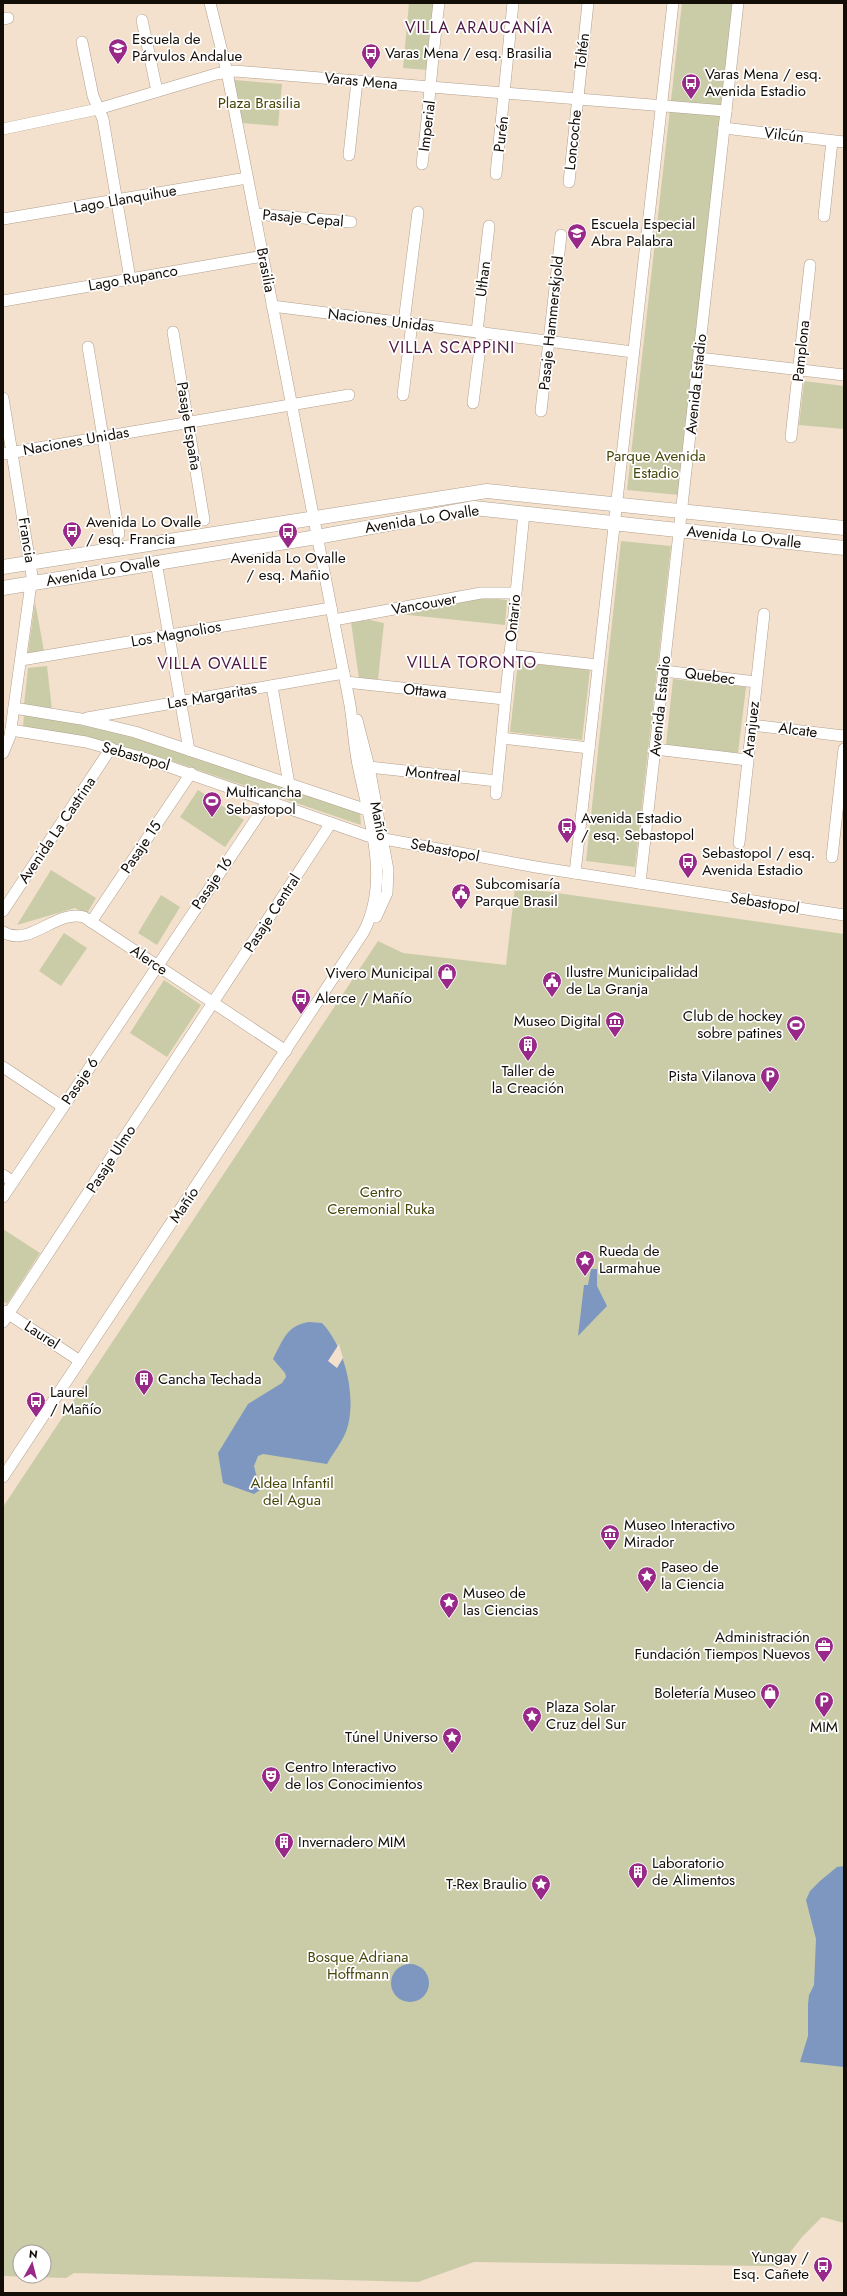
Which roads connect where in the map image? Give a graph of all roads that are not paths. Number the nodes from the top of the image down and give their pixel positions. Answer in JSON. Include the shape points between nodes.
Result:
{"nodes":[{"id":1,"x":210,"y":3,"type":"edge"},
{"id":2,"x":439,"y":3,"type":"edge"},
{"id":3,"x":513,"y":3,"type":"edge"},
{"id":4,"x":588,"y":3,"type":"edge"},
{"id":5,"x":673,"y":3,"type":"edge"},
{"id":6,"x":738,"y":3,"type":"edge"},
{"id":7,"x":142,"y":20,"type":"dead end"},
{"id":8,"x":82,"y":42,"type":"dead end"},
{"id":9,"x":227,"y":72,"type":"junction"},
{"id":10,"x":357,"y":81,"type":"junction"},
{"id":11,"x":430,"y":87,"type":"junction"},
{"id":12,"x":157,"y":91,"type":"junction"},
{"id":13,"x":504,"y":93,"type":"junction"},
{"id":14,"x":578,"y":98,"type":"junction"},
{"id":15,"x":661,"y":105,"type":"junction"},
{"id":16,"x":98,"y":109,"type":"junction"},
{"id":17,"x":726,"y":110,"type":"junction"},
{"id":18,"x":724,"y":128,"type":"junction"},
{"id":19,"x":3,"y":129,"type":"edge"},
{"id":20,"x":832,"y":141,"type":"junction"},
{"id":21,"x":844,"y":142,"type":"edge"},
{"id":22,"x":349,"y":155,"type":"dead end"},
{"id":23,"x":422,"y":164,"type":"dead end"},
{"id":24,"x":496,"y":174,"type":"dead end"},
{"id":25,"x":247,"y":178,"type":"junction"},
{"id":26,"x":569,"y":182,"type":"dead end"},
{"id":27,"x":117,"y":200,"type":"junction"},
{"id":28,"x":418,"y":212,"type":"dead end"},
{"id":29,"x":255,"y":214,"type":"junction"},
{"id":30,"x":824,"y":216,"type":"dead end"},
{"id":31,"x":3,"y":219,"type":"edge"},
{"id":32,"x":351,"y":222,"type":"dead end"},
{"id":33,"x":489,"y":226,"type":"dead end"},
{"id":34,"x":561,"y":234,"type":"dead end"},
{"id":35,"x":263,"y":256,"type":"junction"},
{"id":36,"x":810,"y":265,"type":"dead end"},
{"id":37,"x":130,"y":279,"type":"junction"},
{"id":38,"x":3,"y":301,"type":"edge"},
{"id":39,"x":272,"y":306,"type":"junction"},
{"id":40,"x":408,"y":323,"type":"junction"},
{"id":41,"x":173,"y":332,"type":"dead end"},
{"id":42,"x":479,"y":332,"type":"junction"},
{"id":43,"x":549,"y":341,"type":"junction"},
{"id":44,"x":88,"y":347,"type":"dead end"},
{"id":45,"x":633,"y":352,"type":"junction"},
{"id":46,"x":699,"y":358,"type":"junction"},
{"id":47,"x":799,"y":370,"type":"junction"},
{"id":48,"x":844,"y":375,"type":"edge"},
{"id":49,"x":349,"y":395,"type":"dead end"},
{"id":50,"x":403,"y":395,"type":"dead end"},
{"id":51,"x":3,"y":398,"type":"edge"},
{"id":52,"x":473,"y":403,"type":"dead end"},
{"id":53,"x":291,"y":404,"type":"junction"},
{"id":54,"x":541,"y":410,"type":"dead end"},
{"id":55,"x":188,"y":422,"type":"junction"},
{"id":56,"x":103,"y":437,"type":"junction"},
{"id":57,"x":791,"y":437,"type":"dead end"},
{"id":58,"x":8,"y":453,"type":"edge"},
{"id":59,"x":617,"y":504,"type":"junction"},
{"id":60,"x":682,"y":510,"type":"junction"},
{"id":61,"x":524,"y":512,"type":"junction"},
{"id":62,"x":313,"y":518,"type":"junction"},
{"id":63,"x":204,"y":520,"type":"dead end"},
{"id":64,"x":615,"y":522,"type":"junction"},
{"id":65,"x":844,"y":528,"type":"edge"},
{"id":66,"x":680,"y":530,"type":"junction"},
{"id":67,"x":119,"y":534,"type":"dead end"},
{"id":68,"x":317,"y":537,"type":"junction"},
{"id":69,"x":844,"y":548,"type":"edge"},
{"id":70,"x":156,"y":562,"type":"junction"},
{"id":71,"x":31,"y":563,"type":"junction"},
{"id":72,"x":3,"y":568,"type":"edge"},
{"id":73,"x":32,"y":583,"type":"junction"},
{"id":74,"x":3,"y":588,"type":"edge"},
{"id":75,"x":516,"y":593,"type":"junction"},
{"id":76,"x":331,"y":608,"type":"junction"},
{"id":77,"x":764,"y":614,"type":"dead end"},
{"id":78,"x":334,"y":620,"type":"junction"},
{"id":79,"x":169,"y":635,"type":"junction"},
{"id":80,"x":509,"y":655,"type":"junction"},
{"id":81,"x":21,"y":660,"type":"junction"},
{"id":82,"x":598,"y":665,"type":"junction"},
{"id":83,"x":664,"y":671,"type":"junction"},
{"id":84,"x":345,"y":678,"type":"junction"},
{"id":85,"x":756,"y":682,"type":"junction"},
{"id":86,"x":272,"y":686,"type":"junction"},
{"id":87,"x":504,"y":699,"type":"junction"},
{"id":88,"x":180,"y":702,"type":"junction"},
{"id":89,"x":350,"y":705,"type":"junction"},
{"id":90,"x":14,"y":708,"type":"junction"},
{"id":91,"x":80,"y":719,"type":"junction"},
{"id":92,"x":751,"y":725,"type":"junction"},
{"id":93,"x":11,"y":730,"type":"junction"},
{"id":94,"x":844,"y":736,"type":"edge"},
{"id":95,"x":502,"y":738,"type":"junction"},
{"id":96,"x":111,"y":748,"type":"junction"},
{"id":97,"x":589,"y":748,"type":"junction"},
{"id":98,"x":655,"y":749,"type":"junction"},
{"id":99,"x":844,"y":749,"type":"edge"},
{"id":100,"x":189,"y":750,"type":"junction"},
{"id":101,"x":3,"y":754,"type":"edge"},
{"id":102,"x":747,"y":760,"type":"junction"},
{"id":103,"x":369,"y":767,"type":"junction"},
{"id":104,"x":191,"y":773,"type":"junction"},
{"id":105,"x":497,"y":781,"type":"junction"},
{"id":106,"x":290,"y":784,"type":"junction"},
{"id":107,"x":496,"y":794,"type":"dead end"},
{"id":108,"x":268,"y":801,"type":"junction"},
{"id":109,"x":367,"y":810,"type":"junction"},
{"id":110,"x":331,"y":823,"type":"junction"},
{"id":111,"x":378,"y":837,"type":"junction"},
{"id":112,"x":739,"y":843,"type":"dead end"},
{"id":113,"x":832,"y":857,"type":"dead end"},
{"id":114,"x":575,"y":873,"type":"junction"},
{"id":115,"x":640,"y":883,"type":"junction"},
{"id":116,"x":3,"y":911,"type":"edge"},
{"id":117,"x":844,"y":915,"type":"edge"},
{"id":118,"x":92,"y":922,"type":"junction"},
{"id":119,"x":3,"y":932,"type":"edge"},
{"id":120,"x":157,"y":966,"type":"junction"},
{"id":121,"x":212,"y":1003,"type":"junction"},
{"id":122,"x":286,"y":1051,"type":"junction"},
{"id":123,"x":3,"y":1067,"type":"edge"},
{"id":124,"x":63,"y":1107,"type":"junction"},
{"id":125,"x":3,"y":1175,"type":"edge"},
{"id":126,"x":13,"y":1182,"type":"junction"},
{"id":127,"x":3,"y":1197,"type":"edge"},
{"id":128,"x":5,"y":1315,"type":"edge"},
{"id":129,"x":80,"y":1361,"type":"junction"},
{"id":130,"x":3,"y":1477,"type":"edge"}],
"edges":[{"from":1,"to":9,"type":"street","name":"Brasilia"},
{"from":2,"to":11,"type":"street","name":"Imperial"},
{"from":3,"to":13,"type":"street","name":"Purén"},
{"from":4,"to":14,"type":"street","name":"Toltén"},
{"from":5,"to":15,"type":"street"},
{"from":6,"to":17,"type":"street","name":"Avenida Estadio"},
{"from":7,"to":12,"type":"street"},
{"from":8,"to":16,"type":"street"},
{"from":9,"to":10,"type":"street","name":"Varas Mena","via":[[244,71]]},
{"from":9,"to":12,"type":"street","name":"Varas Mena"},
{"from":9,"to":25,"type":"street","name":"Brasilia"},
{"from":10,"to":11,"type":"street","name":"Varas Mena"},
{"from":10,"to":22,"type":"street"},
{"from":11,"to":13,"type":"street","name":"Varas Mena"},
{"from":11,"to":23,"type":"street","name":"Imperial"},
{"from":12,"to":16,"type":"street","name":"Varas Mena"},
{"from":13,"to":14,"type":"street","name":"Varas Mena"},
{"from":13,"to":24,"type":"street","name":"Purén"},
{"from":14,"to":15,"type":"street","name":"Varas Mena"},
{"from":14,"to":26,"type":"street","name":"Loncoche"},
{"from":15,"to":17,"type":"street","name":"Varas Mena"},
{"from":15,"to":45,"type":"street"},
{"from":16,"to":19,"type":"street","name":"Varas Mena"},
{"from":16,"to":27,"type":"street","via":[[103,119]]},
{"from":17,"to":18,"type":"street","name":"Avenida Estadio"},
{"from":18,"to":20,"type":"street","name":"Vilcún"},
{"from":18,"to":46,"type":"street","name":"Avenida Estadio"},
{"from":20,"to":21,"type":"street","name":"Vilcún"},
{"from":20,"to":30,"type":"street"},
{"from":25,"to":27,"type":"street","name":"Lago Llanquihue"},
{"from":25,"to":29,"type":"street","name":"Brasilia"},
{"from":27,"to":31,"type":"street","name":"Lago Llanquihue"},
{"from":27,"to":37,"type":"street"},
{"from":28,"to":40,"type":"street"},
{"from":29,"to":32,"type":"street","name":"Pasaje Cepal"},
{"from":29,"to":35,"type":"street","name":"Brasilia"},
{"from":33,"to":42,"type":"street","name":"Uthan"},
{"from":34,"to":43,"type":"street","name":"Pasaje Hammerskjold"},
{"from":35,"to":37,"type":"street","name":"Lago Rupanco"},
{"from":35,"to":39,"type":"street","name":"Brasilia"},
{"from":36,"to":47,"type":"street","name":"Pamplona"},
{"from":37,"to":38,"type":"street","name":"Lago Rupanco"},
{"from":39,"to":40,"type":"street","name":"Naciones Unidas"},
{"from":39,"to":53,"type":"street","name":"Brasilia"},
{"from":40,"to":42,"type":"street","name":"Naciones Unidas"},
{"from":40,"to":50,"type":"street"},
{"from":41,"to":55,"type":"street","name":"Pasaje España"},
{"from":42,"to":43,"type":"street","name":"Naciones Unidas"},
{"from":42,"to":52,"type":"street","name":"Uthan"},
{"from":43,"to":45,"type":"street","name":"Naciones Unidas"},
{"from":43,"to":54,"type":"street","name":"Pasaje Hammerskjold"},
{"from":44,"to":56,"type":"street"},
{"from":45,"to":59,"type":"street"},
{"from":46,"to":47,"type":"street"},
{"from":46,"to":60,"type":"street","name":"Avenida Estadio"},
{"from":47,"to":48,"type":"street"},
{"from":47,"to":57,"type":"street","name":"Pamplona"},
{"from":49,"to":53,"type":"street","name":"Naciones Unidas"},
{"from":51,"to":58,"type":"street","name":"Francia"},
{"from":53,"to":55,"type":"street","name":"Naciones Unidas"},
{"from":53,"to":62,"type":"street","name":"Brasilia"},
{"from":55,"to":56,"type":"street","name":"Naciones Unidas"},
{"from":55,"to":63,"type":"street","name":"Pasaje España"},
{"from":56,"to":58,"type":"street","name":"Naciones Unidas"},
{"from":56,"to":67,"type":"street"},
{"from":58,"to":71,"type":"street","name":"Francia"},
{"from":59,"to":60,"type":"main road","name":"Avenida Lo Ovalle"},
{"from":59,"to":62,"type":"main road","name":"Avenida Lo Ovalle","via":[[487,491]]},
{"from":59,"to":64,"type":"street"},
{"from":60,"to":65,"type":"main road","name":"Avenida Lo Ovalle"},
{"from":60,"to":66,"type":"street","name":"Avenida Estadio"},
{"from":61,"to":64,"type":"main road","name":"Avenida Lo Ovalle"},
{"from":61,"to":68,"type":"main road","name":"Avenida Lo Ovalle","via":[[466,509]]},
{"from":61,"to":75,"type":"street","name":"Ontario"},
{"from":62,"to":68,"type":"street","name":"Brasilia"},
{"from":62,"to":71,"type":"main road","name":"Avenida Lo Ovalle"},
{"from":64,"to":66,"type":"main road","name":"Avenida Lo Ovalle"},
{"from":64,"to":82,"type":"street"},
{"from":66,"to":69,"type":"main road","name":"Avenida Lo Ovalle"},
{"from":66,"to":83,"type":"street","name":"Avenida Estadio"},
{"from":68,"to":70,"type":"main road","name":"Avenida Lo Ovalle"},
{"from":68,"to":76,"type":"street","name":"Mañío"},
{"from":70,"to":73,"type":"main road","name":"Avenida Lo Ovalle"},
{"from":70,"to":79,"type":"street"},
{"from":71,"to":72,"type":"main road","name":"Avenida Lo Ovalle"},
{"from":71,"to":73,"type":"street","name":"Francia"},
{"from":73,"to":74,"type":"main road","name":"Avenida Lo Ovalle"},
{"from":73,"to":81,"type":"street","name":"Francia"},
{"from":75,"to":78,"type":"street","name":"Vancouver","via":[[481,593]]},
{"from":75,"to":80,"type":"street","name":"Ontario"},
{"from":76,"to":78,"type":"street","name":"Mañío"},
{"from":76,"to":79,"type":"street","name":"Los Magnolios"},
{"from":77,"to":85,"type":"street","name":"Aranjuez"},
{"from":78,"to":84,"type":"street","name":"Mañío"},
{"from":79,"to":81,"type":"street","name":"Los Magnolios"},
{"from":79,"to":88,"type":"street"},
{"from":80,"to":82,"type":"street"},
{"from":80,"to":87,"type":"street","name":"Ontario"},
{"from":81,"to":90,"type":"street","name":"Francia"},
{"from":82,"to":97,"type":"street"},
{"from":83,"to":85,"type":"street","name":"Quebec"},
{"from":83,"to":98,"type":"street","name":"Avenida Estadio"},
{"from":84,"to":86,"type":"street","name":"Las Margaritas"},
{"from":84,"to":87,"type":"street","name":"Ottawa"},
{"from":84,"to":89,"type":"street","name":"Mañío"},
{"from":85,"to":92,"type":"street","name":"Aranjuez"},
{"from":86,"to":88,"type":"street","name":"Las Margaritas"},
{"from":86,"to":106,"type":"street"},
{"from":87,"to":95,"type":"street","name":"Ontario"},
{"from":88,"to":91,"type":"street","name":"Las Margaritas"},
{"from":88,"to":100,"type":"street"},
{"from":89,"to":103,"type":"street","name":"Mañío","via":[[358,722]]},
{"from":89,"to":109,"type":"street","name":"Mañío","via":[[355,749]]},
{"from":90,"to":91,"type":"street","name":"Sebastopol"},
{"from":90,"to":93,"type":"street","name":"Francia"},
{"from":91,"to":100,"type":"street","name":"Sebastopol","via":[[135,732]]},
{"from":92,"to":94,"type":"street","name":"Alcate"},
{"from":92,"to":102,"type":"street","name":"Aranjuez"},
{"from":93,"to":96,"type":"street","name":"Sebastopol","via":[[56,736]]},
{"from":93,"to":101,"type":"street","name":"Francia"},
{"from":95,"to":97,"type":"street"},
{"from":95,"to":105,"type":"street","name":"Ontario"},
{"from":96,"to":104,"type":"street","name":"Sebastopol"},
{"from":96,"to":116,"type":"street","name":"Avenida La Castrina"},
{"from":97,"to":114,"type":"street"},
{"from":98,"to":102,"type":"street"},
{"from":98,"to":115,"type":"street","name":"Avenida Estadio"},
{"from":99,"to":113,"type":"street"},
{"from":100,"to":106,"type":"street","name":"Sebastopol"},
{"from":102,"to":112,"type":"street","name":"Aranjuez"},
{"from":103,"to":105,"type":"street","name":"Montreal"},
{"from":103,"to":111,"type":"street","name":"Mañío"},
{"from":104,"to":108,"type":"street","name":"Sebastopol"},
{"from":104,"to":118,"type":"street","name":"Pasaje 15"},
{"from":105,"to":107,"type":"street","name":"Ontario"},
{"from":106,"to":109,"type":"street","name":"Sebastopol"},
{"from":108,"to":110,"type":"street","name":"Sebastopol"},
{"from":108,"to":120,"type":"street","name":"Pasaje 16"},
{"from":109,"to":111,"type":"street","name":"Mañío"},
{"from":110,"to":111,"type":"street","name":"Sebastopol"},
{"from":110,"to":121,"type":"street","name":"Pasaje Central"},
{"from":111,"to":114,"type":"street","name":"Sebastopol"},
{"from":111,"to":122,"type":"street","name":"Mañío","via":[[377,889],[372,914],[363,933]]},
{"from":114,"to":115,"type":"street","name":"Sebastopol"},
{"from":115,"to":117,"type":"street","name":"Sebastopol"},
{"from":118,"to":119,"type":"street","name":"Alerce","via":[[80,916],[68,916],[24,935],[14,936]]},
{"from":118,"to":120,"type":"street","name":"Alerce"},
{"from":120,"to":121,"type":"street","name":"Alerce"},
{"from":120,"to":124,"type":"street","name":"Pasaje 6"},
{"from":121,"to":122,"type":"street","name":"Alerce"},
{"from":121,"to":128,"type":"street","name":"Pasaje Ulmo"},
{"from":122,"to":129,"type":"street","name":"Mañío"},
{"from":123,"to":124,"type":"street"},
{"from":124,"to":126,"type":"street","name":"Pasaje 6"},
{"from":125,"to":126,"type":"street"},
{"from":126,"to":127,"type":"street","name":"Pasaje 6"},
{"from":128,"to":129,"type":"street","name":"Laurel"},
{"from":129,"to":130,"type":"street","name":"Mañío"}]}
